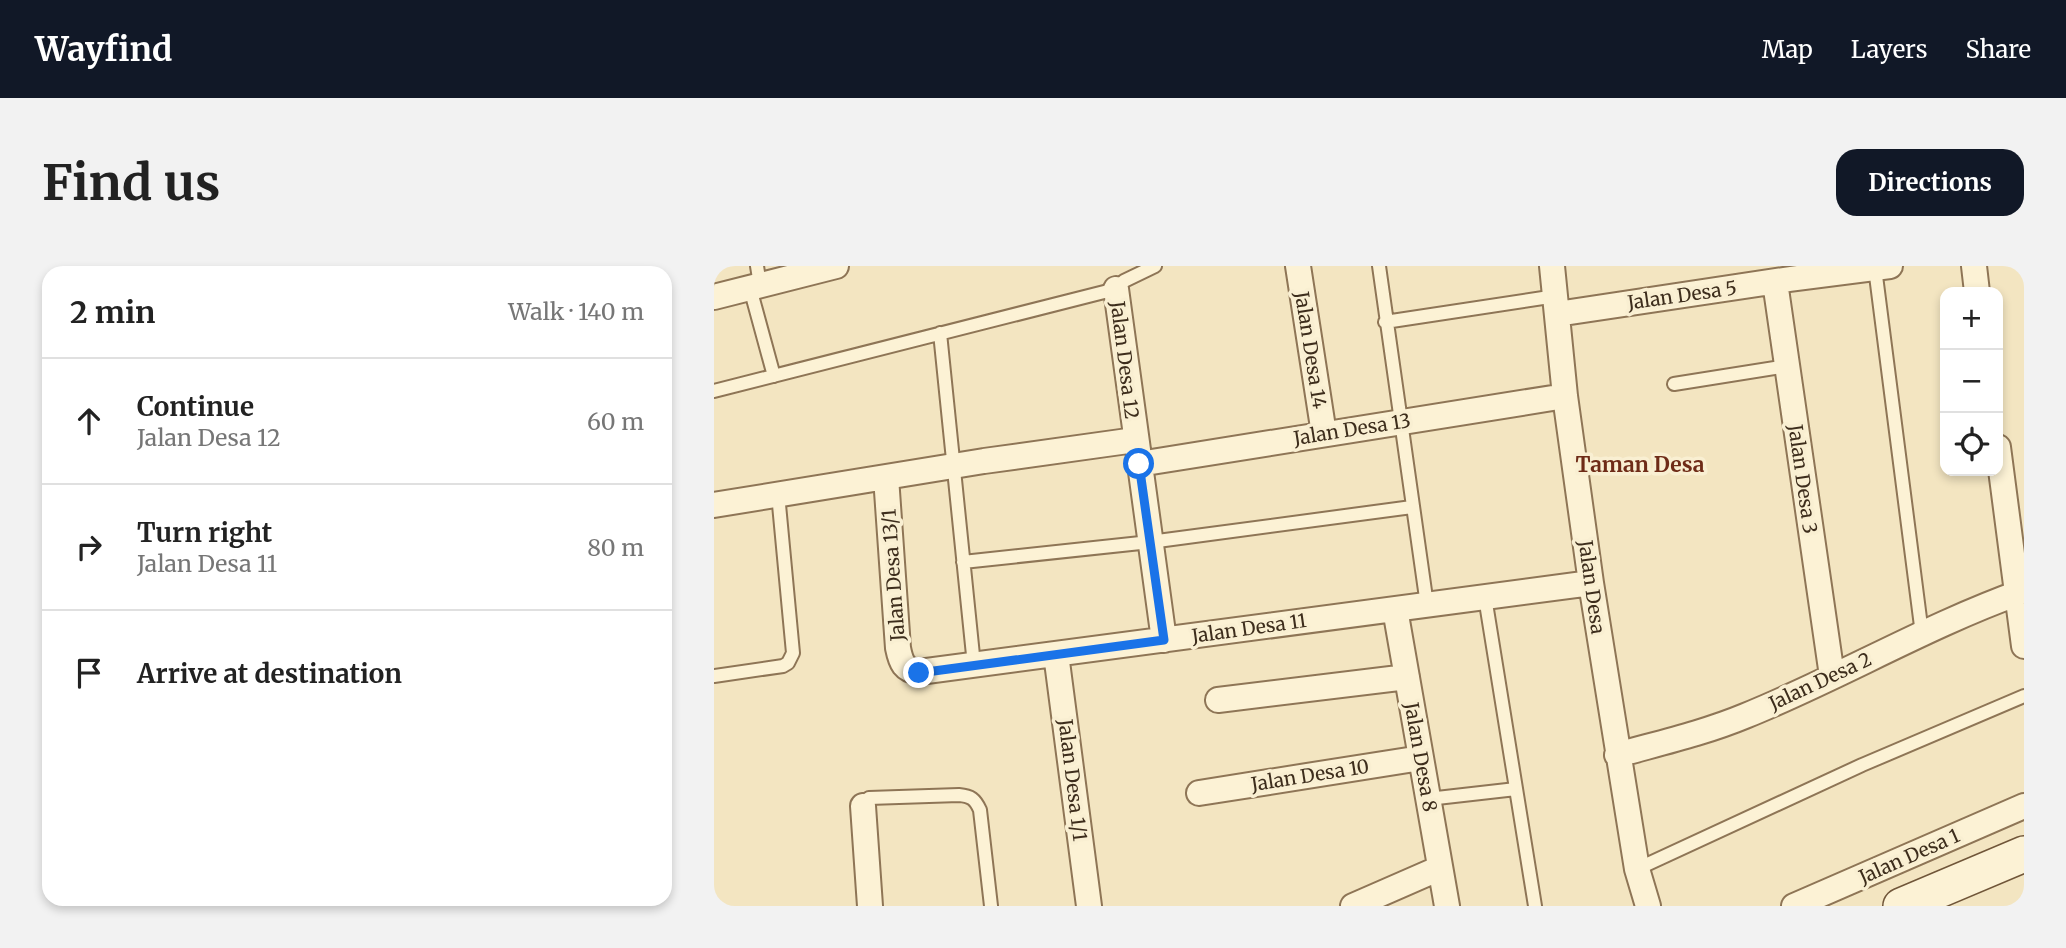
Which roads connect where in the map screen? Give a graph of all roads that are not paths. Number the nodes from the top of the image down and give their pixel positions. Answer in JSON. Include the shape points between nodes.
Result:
{"nodes":[{"id":1,"x":836,"y":266,"type":"edge"},
{"id":2,"x":1155,"y":266,"type":"edge"},
{"id":3,"x":1298,"y":266,"type":"edge"},
{"id":4,"x":1379,"y":266,"type":"edge"},
{"id":5,"x":1552,"y":266,"type":"edge"},
{"id":6,"x":1974,"y":266,"type":"edge"},
{"id":7,"x":1883,"y":267,"type":"edge"},
{"id":8,"x":1784,"y":275,"type":"edge"},
{"id":9,"x":756,"y":280,"type":"edge"},
{"id":10,"x":1976,"y":287,"type":"edge"},
{"id":11,"x":1116,"y":289,"type":"junction"},
{"id":12,"x":714,"y":297,"type":"edge"},
{"id":13,"x":1557,"y":305,"type":"junction"},
{"id":14,"x":1385,"y":322,"type":"junction"},
{"id":15,"x":940,"y":333,"type":"junction"},
{"id":16,"x":1787,"y":366,"type":"junction"},
{"id":17,"x":774,"y":376,"type":"junction"},
{"id":18,"x":1674,"y":384,"type":"dead end"},
{"id":19,"x":714,"y":391,"type":"edge"},
{"id":20,"x":1566,"y":396,"type":"junction"},
{"id":21,"x":1400,"y":421,"type":"junction"},
{"id":22,"x":1324,"y":434,"type":"junction"},
{"id":23,"x":1137,"y":452,"type":"junction"},
{"id":24,"x":954,"y":466,"type":"junction"},
{"id":25,"x":2003,"y":476,"type":"edge"},
{"id":26,"x":886,"y":477,"type":"junction"},
{"id":27,"x":778,"y":495,"type":"junction"},
{"id":28,"x":714,"y":505,"type":"edge"},
{"id":29,"x":1412,"y":507,"type":"junction"},
{"id":30,"x":1150,"y":542,"type":"junction"},
{"id":31,"x":963,"y":562,"type":"junction"},
{"id":32,"x":1591,"y":583,"type":"junction"},
{"id":33,"x":2021,"y":593,"type":"edge"},
{"id":34,"x":1485,"y":597,"type":"junction"},
{"id":35,"x":1427,"y":605,"type":"junction"},
{"id":36,"x":1395,"y":609,"type":"junction"},
{"id":37,"x":1923,"y":634,"type":"junction"},
{"id":38,"x":1164,"y":640,"type":"junction"},
{"id":39,"x":2024,"y":646,"type":"edge"},
{"id":40,"x":1056,"y":654,"type":"junction"},
{"id":41,"x":974,"y":665,"type":"junction"},
{"id":42,"x":908,"y":670,"type":"joint"},
{"id":43,"x":714,"y":676,"type":"edge"},
{"id":44,"x":1832,"y":676,"type":"junction"},
{"id":45,"x":1407,"y":677,"type":"junction"},
{"id":46,"x":2024,"y":696,"type":"edge"},
{"id":47,"x":1218,"y":700,"type":"dead end"},
{"id":48,"x":1617,"y":755,"type":"junction"},
{"id":49,"x":1421,"y":758,"type":"junction"},
{"id":50,"x":1516,"y":789,"type":"junction"},
{"id":51,"x":1199,"y":793,"type":"dead end"},
{"id":52,"x":1428,"y":799,"type":"junction"},
{"id":53,"x":863,"y":806,"type":"joint"},
{"id":54,"x":2024,"y":806,"type":"edge"},
{"id":55,"x":2024,"y":854,"type":"edge"},
{"id":56,"x":1440,"y":868,"type":"junction"},
{"id":57,"x":1637,"y":869,"type":"junction"},
{"id":58,"x":870,"y":906,"type":"edge"},
{"id":59,"x":991,"y":906,"type":"edge"},
{"id":60,"x":1089,"y":906,"type":"edge"},
{"id":61,"x":1353,"y":906,"type":"edge"},
{"id":62,"x":1447,"y":906,"type":"edge"},
{"id":63,"x":1535,"y":906,"type":"edge"},
{"id":64,"x":1648,"y":906,"type":"edge"},
{"id":65,"x":1794,"y":906,"type":"edge"},
{"id":66,"x":1901,"y":906,"type":"edge"}],
"edges":[{"from":1,"to":9,"type":"street"},
{"from":2,"to":11,"type":"lane"},
{"from":3,"to":22,"type":"street","name":"Jalan Desa 14"},
{"from":4,"to":14,"type":"lane"},
{"from":5,"to":13,"type":"street","name":"Jalan Desa"},
{"from":6,"to":10,"type":"street"},
{"from":7,"to":8,"type":"street","name":"Jalan Desa 5"},
{"from":7,"to":37,"type":"lane"},
{"from":8,"to":13,"type":"street","name":"Jalan Desa 5"},
{"from":8,"to":16,"type":"street","name":"Jalan Desa 3"},
{"from":9,"to":12,"type":"street"},
{"from":9,"to":17,"type":"lane"},
{"from":11,"to":15,"type":"lane"},
{"from":11,"to":23,"type":"street","name":"Jalan Desa 12"},
{"from":13,"to":14,"type":"lane"},
{"from":13,"to":20,"type":"street","name":"Jalan Desa"},
{"from":14,"to":21,"type":"lane"},
{"from":15,"to":17,"type":"lane"},
{"from":15,"to":24,"type":"lane"},
{"from":16,"to":18,"type":"lane"},
{"from":16,"to":44,"type":"street","name":"Jalan Desa 3"},
{"from":17,"to":19,"type":"lane"},
{"from":20,"to":21,"type":"street","name":"Jalan Desa 13"},
{"from":20,"to":32,"type":"street","name":"Jalan Desa"},
{"from":21,"to":22,"type":"street","name":"Jalan Desa 13"},
{"from":21,"to":29,"type":"lane"},
{"from":22,"to":23,"type":"street","name":"Jalan Desa 13"},
{"from":23,"to":24,"type":"street","name":"Jalan Desa 13"},
{"from":23,"to":30,"type":"street","name":"Jalan Desa 12"},
{"from":24,"to":26,"type":"street","name":"Jalan Desa 13"},
{"from":24,"to":31,"type":"lane"},
{"from":25,"to":33,"type":"street"},
{"from":26,"to":27,"type":"street","name":"Jalan Desa 13"},
{"from":26,"to":42,"type":"street","name":"Jalan Desa 13/1","via":[[898,648]]},
{"from":27,"to":28,"type":"street","name":"Jalan Desa 13"},
{"from":27,"to":43,"type":"lane","via":[[791,659],[783,666]]},
{"from":29,"to":30,"type":"lane"},
{"from":29,"to":35,"type":"lane"},
{"from":30,"to":31,"type":"lane"},
{"from":30,"to":38,"type":"street","name":"Jalan Desa 12"},
{"from":31,"to":41,"type":"lane"},
{"from":32,"to":34,"type":"street","name":"Jalan Desa 11"},
{"from":32,"to":48,"type":"street","name":"Jalan Desa"},
{"from":33,"to":37,"type":"street","name":"Jalan Desa 2"},
{"from":33,"to":39,"type":"street"},
{"from":34,"to":35,"type":"street","name":"Jalan Desa 11"},
{"from":34,"to":50,"type":"lane"},
{"from":35,"to":36,"type":"street","name":"Jalan Desa 11"},
{"from":36,"to":38,"type":"street","name":"Jalan Desa 11"},
{"from":36,"to":45,"type":"street","name":"Jalan Desa 8"},
{"from":37,"to":44,"type":"street","name":"Jalan Desa 2"},
{"from":38,"to":40,"type":"street","name":"Jalan Desa 11"},
{"from":40,"to":41,"type":"street","name":"Jalan Desa 11"},
{"from":40,"to":60,"type":"street","name":"Jalan Desa 1/1"},
{"from":41,"to":42,"type":"street","name":"Jalan Desa 11","via":[[919,673]]},
{"from":44,"to":48,"type":"street","name":"Jalan Desa 2","via":[[1744,716]]},
{"from":45,"to":47,"type":"street"},
{"from":45,"to":49,"type":"street","name":"Jalan Desa 8"},
{"from":46,"to":57,"type":"lane"},
{"from":48,"to":57,"type":"street","name":"Jalan Desa"},
{"from":49,"to":51,"type":"street","name":"Jalan Desa 10"},
{"from":49,"to":52,"type":"street","name":"Jalan Desa 8"},
{"from":50,"to":52,"type":"lane"},
{"from":50,"to":63,"type":"lane"},
{"from":52,"to":56,"type":"street","name":"Jalan Desa 8"},
{"from":53,"to":58,"type":"street"},
{"from":53,"to":59,"type":"lane","via":[[869,798],[959,794],[976,800]]},
{"from":54,"to":65,"type":"street","name":"Jalan Desa 1"},
{"from":55,"to":66,"type":"street"},
{"from":56,"to":61,"type":"street"},
{"from":56,"to":62,"type":"street","name":"Jalan Desa 8"},
{"from":57,"to":64,"type":"street","name":"Jalan Desa"}]}
